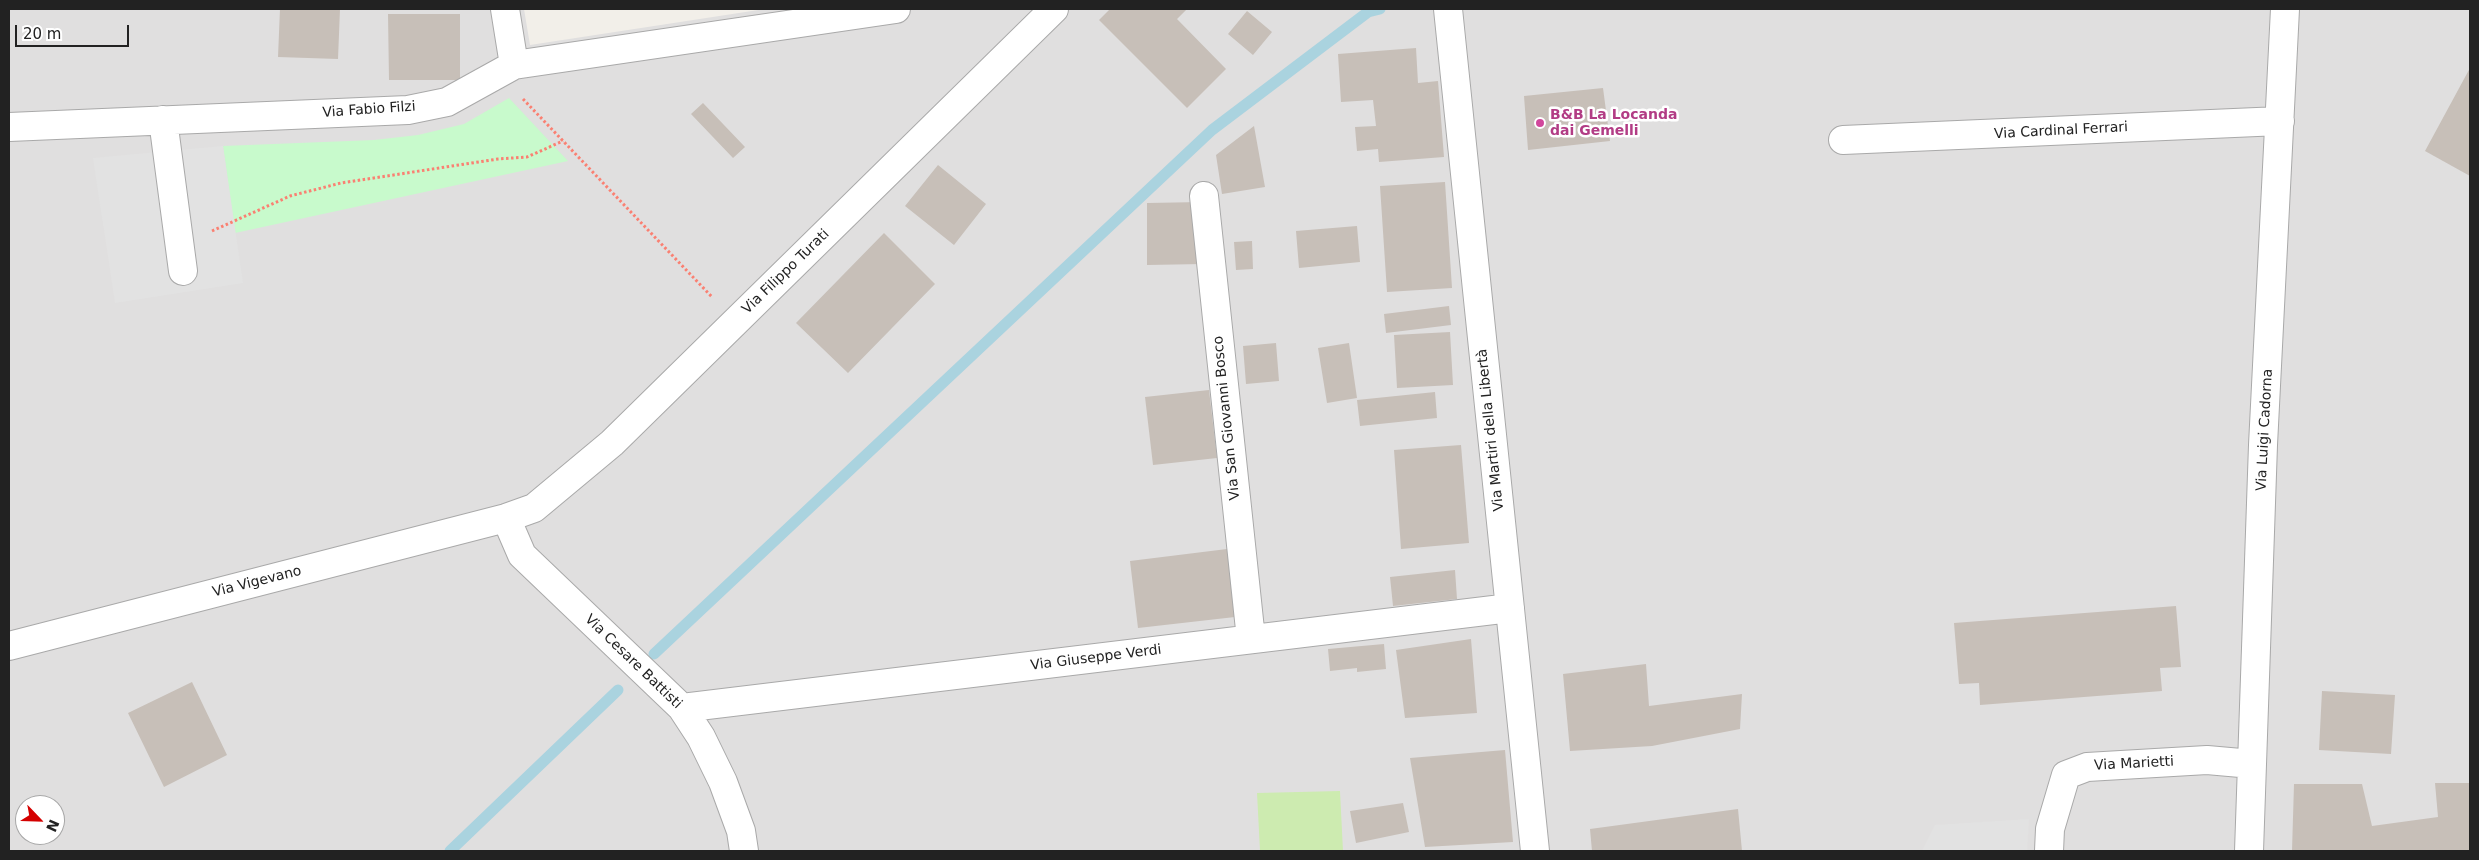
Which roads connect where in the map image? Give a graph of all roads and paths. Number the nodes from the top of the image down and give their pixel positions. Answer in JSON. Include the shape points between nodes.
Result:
{"nodes":[{"id":1,"x":505,"y":9,"type":"edge"},
{"id":2,"x":896,"y":9,"type":"edge"},
{"id":3,"x":1054,"y":9,"type":"edge"},
{"id":4,"x":1448,"y":9,"type":"edge"},
{"id":5,"x":2285,"y":9,"type":"edge"},
{"id":6,"x":506,"y":69,"type":"junction"},
{"id":7,"x":163,"y":120,"type":"junction"},
{"id":8,"x":2280,"y":121,"type":"junction"},
{"id":9,"x":9,"y":127,"type":"edge"},
{"id":10,"x":1843,"y":140,"type":"dead end"},
{"id":11,"x":563,"y":141,"type":"junction"},
{"id":12,"x":1204,"y":196,"type":"dead end"},
{"id":13,"x":181,"y":258,"type":"joint"},
{"id":14,"x":735,"y":321,"type":"junction"},
{"id":15,"x":506,"y":518,"type":"junction"},
{"id":16,"x":1510,"y":608,"type":"junction"},
{"id":17,"x":1251,"y":639,"type":"junction"},
{"id":18,"x":9,"y":646,"type":"edge"},
{"id":19,"x":682,"y":708,"type":"junction"},
{"id":20,"x":2252,"y":764,"type":"junction"},
{"id":21,"x":744,"y":851,"type":"edge"},
{"id":22,"x":1535,"y":851,"type":"edge"},
{"id":23,"x":2049,"y":851,"type":"edge"},
{"id":24,"x":2249,"y":851,"type":"edge"}],
"edges":[{"from":1,"to":6,"type":"street"},
{"from":2,"to":6,"type":"street","name":"Via Fabio Filzi"},
{"from":3,"to":14,"type":"street","name":"Via Filippo Turati"},
{"from":4,"to":16,"type":"street","name":"Via Martiri della Libertà"},
{"from":5,"to":8,"type":"street","name":"Via Luigi Cadorna"},
{"from":6,"to":7,"type":"street","name":"Via Fabio Filzi","via":[[447,102],[408,110]]},
{"from":6,"to":11,"type":"path"},
{"from":7,"to":9,"type":"street","name":"Via Fabio Filzi"},
{"from":7,"to":13,"type":"street"},
{"from":8,"to":10,"type":"street","name":"Via Cardinal Ferrari"},
{"from":8,"to":20,"type":"street","name":"Via Luigi Cadorna","via":[[2263,445]]},
{"from":11,"to":13,"type":"path","via":[[527,157],[498,158],[341,183],[290,196]]},
{"from":11,"to":14,"type":"path"},
{"from":12,"to":17,"type":"street","name":"Via San Giovanni Bosco"},
{"from":14,"to":15,"type":"street","name":"Via Filippo Turati","via":[[605,449],[534,508]]},
{"from":15,"to":18,"type":"street","name":"Via Vigevano"},
{"from":15,"to":19,"type":"street","name":"Via Cesare Battisti","via":[[522,555]]},
{"from":16,"to":17,"type":"street","name":"Via Giuseppe Verdi"},
{"from":16,"to":22,"type":"street","name":"Via Martiri della Libertà"},
{"from":17,"to":19,"type":"street","name":"Via Giuseppe Verdi"},
{"from":19,"to":21,"type":"street","name":"Via Cesare Battisti","via":[[701,737],[722,782],[741,831]]},
{"from":20,"to":23,"type":"street","name":"Via Marietti","via":[[2207,760],[2086,767],[2073,772],[2066,776],[2059,795],[2050,829]]},
{"from":20,"to":24,"type":"street","name":"Via Luigi Cadorna"}]}
